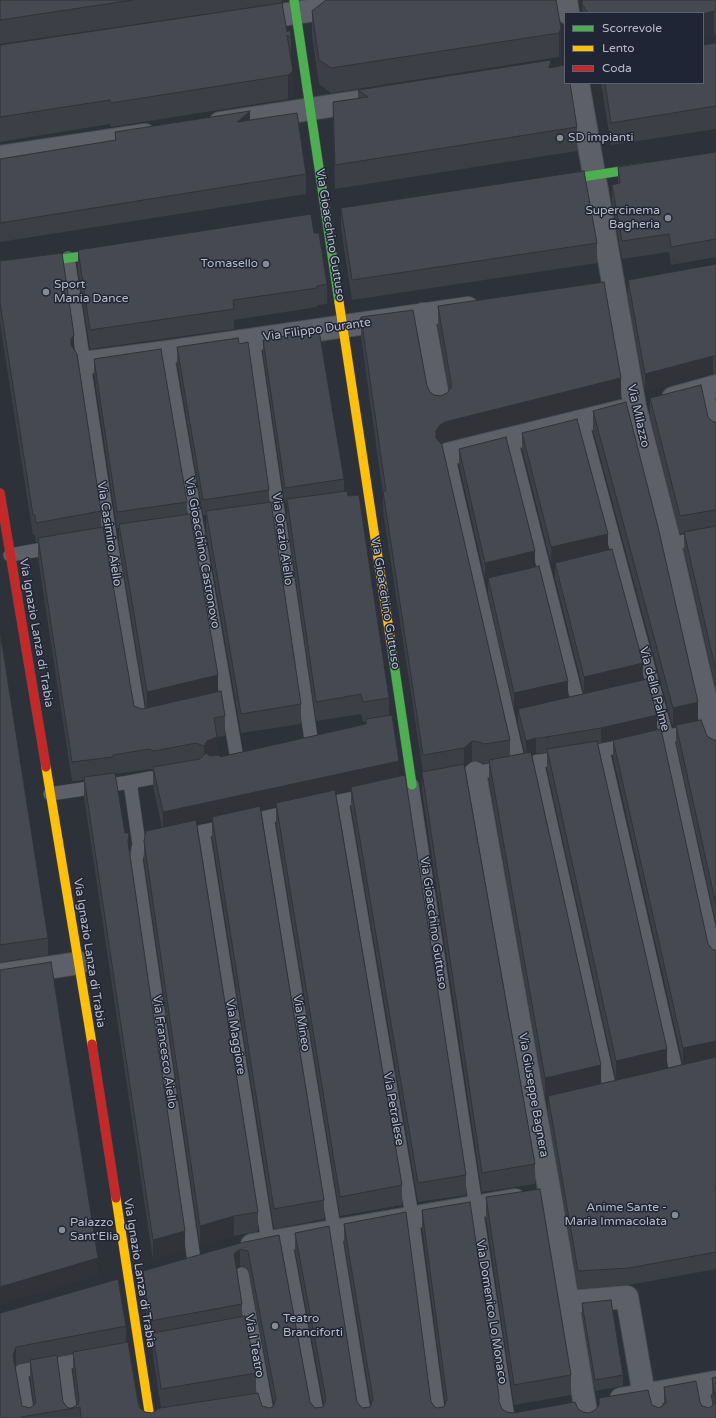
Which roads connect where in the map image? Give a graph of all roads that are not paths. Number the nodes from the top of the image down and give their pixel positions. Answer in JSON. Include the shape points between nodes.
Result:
{"nodes":[{"id":1,"x":383,"y":0,"type":"edge"},
{"id":2,"x":566,"y":0,"type":"edge"},
{"id":3,"x":295,"y":6,"type":"edge"},
{"id":4,"x":568,"y":12,"type":"edge"},
{"id":5,"x":234,"y":22,"type":"edge"},
{"id":6,"x":578,"y":84,"type":"edge"},
{"id":7,"x":380,"y":98,"type":"edge"},
{"id":8,"x":311,"y":109,"type":"junction"},
{"id":9,"x":202,"y":126,"type":"edge"},
{"id":10,"x":163,"y":132,"type":"edge"},
{"id":11,"x":0,"y":157,"type":"edge"},
{"id":12,"x":655,"y":165,"type":"edge"},
{"id":13,"x":594,"y":175,"type":"junction"},
{"id":14,"x":547,"y":182,"type":"edge"},
{"id":15,"x":115,"y":251,"type":"edge"},
{"id":16,"x":68,"y":258,"type":"junction"},
{"id":17,"x":0,"y":269,"type":"edge"},
{"id":18,"x":635,"y":284,"type":"edge"},
{"id":19,"x":606,"y":289,"type":"junction"},
{"id":20,"x":491,"y":305,"type":"edge"},
{"id":21,"x":423,"y":314,"type":"junction"},
{"id":22,"x":343,"y":326,"type":"junction"},
{"id":23,"x":253,"y":339,"type":"junction"},
{"id":24,"x":167,"y":352,"type":"junction"},
{"id":25,"x":83,"y":363,"type":"junction"},
{"id":26,"x":711,"y":388,"type":"edge"},
{"id":27,"x":439,"y":403,"type":"edge"},
{"id":28,"x":635,"y":408,"type":"junction"},
{"id":29,"x":582,"y":421,"type":"junction"},
{"id":30,"x":716,"y":432,"type":"edge"},
{"id":31,"x":511,"y":439,"type":"junction"},
{"id":32,"x":448,"y":454,"type":"joint"},
{"id":33,"x":0,"y":493,"type":"edge"},
{"id":34,"x":369,"y":498,"type":"junction"},
{"id":35,"x":354,"y":501,"type":"edge"},
{"id":36,"x":294,"y":510,"type":"edge"},
{"id":37,"x":278,"y":512,"type":"junction"},
{"id":38,"x":264,"y":514,"type":"edge"},
{"id":39,"x":212,"y":522,"type":"edge"},
{"id":40,"x":197,"y":524,"type":"junction"},
{"id":41,"x":182,"y":526,"type":"edge"},
{"id":42,"x":124,"y":535,"type":"edge"},
{"id":43,"x":716,"y":536,"type":"edge"},
{"id":44,"x":110,"y":537,"type":"junction"},
{"id":45,"x":94,"y":540,"type":"edge"},
{"id":46,"x":670,"y":544,"type":"junction"},
{"id":47,"x":64,"y":545,"type":"edge"},
{"id":48,"x":10,"y":555,"type":"junction"},
{"id":49,"x":618,"y":555,"type":"junction"},
{"id":50,"x":603,"y":558,"type":"edge"},
{"id":51,"x":559,"y":568,"type":"edge"},
{"id":52,"x":545,"y":572,"type":"junction"},
{"id":53,"x":530,"y":575,"type":"edge"},
{"id":54,"x":494,"y":584,"type":"edge"},
{"id":55,"x":479,"y":588,"type":"junction"},
{"id":56,"x":653,"y":686,"type":"junction"},
{"id":57,"x":638,"y":689,"type":"edge"},
{"id":58,"x":593,"y":699,"type":"edge"},
{"id":59,"x":228,"y":701,"type":"junction"},
{"id":60,"x":578,"y":703,"type":"junction"},
{"id":61,"x":563,"y":706,"type":"edge"},
{"id":62,"x":191,"y":709,"type":"edge"},
{"id":63,"x":524,"y":715,"type":"edge"},
{"id":64,"x":155,"y":718,"type":"edge"},
{"id":65,"x":509,"y":718,"type":"junction"},
{"id":66,"x":403,"y":723,"type":"junction"},
{"id":67,"x":388,"y":726,"type":"edge"},
{"id":68,"x":714,"y":733,"type":"edge"},
{"id":69,"x":327,"y":737,"type":"edge"},
{"id":70,"x":667,"y":737,"type":"junction"},
{"id":71,"x":311,"y":740,"type":"junction"},
{"id":72,"x":296,"y":742,"type":"edge"},
{"id":73,"x":251,"y":750,"type":"edge"},
{"id":74,"x":603,"y":750,"type":"junction"},
{"id":75,"x":236,"y":753,"type":"junction"},
{"id":76,"x":537,"y":761,"type":"junction"},
{"id":77,"x":224,"y":762,"type":"edge"},
{"id":78,"x":520,"y":764,"type":"junction"},
{"id":79,"x":467,"y":774,"type":"joint"},
{"id":80,"x":157,"y":777,"type":"edge"},
{"id":81,"x":130,"y":782,"type":"junction"},
{"id":82,"x":428,"y":782,"type":"edge"},
{"id":83,"x":412,"y":785,"type":"junction"},
{"id":84,"x":398,"y":788,"type":"edge"},
{"id":85,"x":377,"y":793,"type":"edge"},
{"id":86,"x":50,"y":794,"type":"junction"},
{"id":87,"x":342,"y":801,"type":"junction"},
{"id":88,"x":267,"y":817,"type":"junction"},
{"id":89,"x":203,"y":831,"type":"junction"},
{"id":90,"x":139,"y":844,"type":"junction"},
{"id":91,"x":716,"y":960,"type":"edge"},
{"id":92,"x":79,"y":963,"type":"junction"},
{"id":93,"x":0,"y":975,"type":"edge"},
{"id":94,"x":690,"y":1072,"type":"edge"},
{"id":95,"x":677,"y":1075,"type":"junction"},
{"id":96,"x":662,"y":1079,"type":"edge"},
{"id":97,"x":625,"y":1087,"type":"edge"},
{"id":98,"x":610,"y":1090,"type":"junction"},
{"id":99,"x":595,"y":1094,"type":"edge"},
{"id":100,"x":550,"y":1194,"type":"junction"},
{"id":101,"x":475,"y":1206,"type":"junction"},
{"id":102,"x":412,"y":1216,"type":"junction"},
{"id":103,"x":335,"y":1230,"type":"junction"},
{"id":104,"x":276,"y":1241,"type":"junction"},
{"id":105,"x":194,"y":1260,"type":"junction"},
{"id":106,"x":172,"y":1266,"type":"edge"},
{"id":107,"x":149,"y":1272,"type":"edge"},
{"id":108,"x":242,"y":1274,"type":"dead end"},
{"id":109,"x":120,"y":1281,"type":"junction"},
{"id":110,"x":568,"y":1302,"type":"junction"},
{"id":111,"x":252,"y":1328,"type":"junction"},
{"id":112,"x":236,"y":1331,"type":"edge"},
{"id":113,"x":154,"y":1346,"type":"edge"},
{"id":114,"x":138,"y":1349,"type":"junction"},
{"id":115,"x":124,"y":1352,"type":"edge"},
{"id":116,"x":101,"y":1356,"type":"edge"},
{"id":117,"x":64,"y":1363,"type":"junction"},
{"id":118,"x":709,"y":1384,"type":"edge"},
{"id":119,"x":649,"y":1394,"type":"junction"},
{"id":120,"x":264,"y":1400,"type":"junction"},
{"id":121,"x":250,"y":1403,"type":"edge"},
{"id":122,"x":563,"y":1409,"type":"edge"},
{"id":123,"x":586,"y":1411,"type":"edge"},
{"id":124,"x":515,"y":1417,"type":"edge"},
{"id":125,"x":28,"y":1418,"type":"edge"},
{"id":126,"x":71,"y":1418,"type":"edge"},
{"id":127,"x":150,"y":1418,"type":"edge"},
{"id":128,"x":268,"y":1418,"type":"edge"},
{"id":129,"x":318,"y":1418,"type":"edge"},
{"id":130,"x":365,"y":1418,"type":"edge"},
{"id":131,"x":439,"y":1418,"type":"edge"},
{"id":132,"x":658,"y":1418,"type":"edge"},
{"id":133,"x":708,"y":1418,"type":"edge"}],
"edges":[{"from":1,"to":3,"type":"street"},
{"from":2,"to":4,"type":"street"},
{"from":3,"to":5,"type":"street"},
{"from":3,"to":8,"type":"street","name":"Via Gioacchino Guttuso"},
{"from":6,"to":13,"type":"street","name":"Via Milazzo"},
{"from":7,"to":8,"type":"street"},
{"from":8,"to":9,"type":"street"},
{"from":8,"to":22,"type":"street","name":"Via Gioacchino Guttuso"},
{"from":10,"to":11,"type":"street"},
{"from":12,"to":13,"type":"street"},
{"from":13,"to":14,"type":"street"},
{"from":13,"to":19,"type":"street","name":"Via Milazzo"},
{"from":15,"to":16,"type":"street"},
{"from":16,"to":17,"type":"street"},
{"from":16,"to":25,"type":"lane","name":"Via Casimiro Aiello"},
{"from":18,"to":19,"type":"street"},
{"from":19,"to":28,"type":"street","name":"Via Milazzo"},
{"from":20,"to":21,"type":"street","name":"Via Filippo Durante"},
{"from":21,"to":22,"type":"street","name":"Via Filippo Durante"},
{"from":21,"to":27,"type":"street"},
{"from":22,"to":23,"type":"street","name":"Via Filippo Durante"},
{"from":22,"to":34,"type":"street","name":"Via Gioacchino Guttuso"},
{"from":23,"to":24,"type":"street","name":"Via Filippo Durante"},
{"from":23,"to":37,"type":"lane","name":"Via Orazio Aiello"},
{"from":24,"to":25,"type":"street","name":"Via Filippo Durante"},
{"from":24,"to":40,"type":"lane","name":"Via Gioacchino Castronovo"},
{"from":25,"to":44,"type":"lane","name":"Via Casimiro Aiello"},
{"from":26,"to":28,"type":"street"},
{"from":26,"to":30,"type":"lane"},
{"from":28,"to":29,"type":"street"},
{"from":28,"to":46,"type":"street","name":"Via Milazzo"},
{"from":29,"to":31,"type":"street"},
{"from":29,"to":49,"type":"lane","name":"Via delle Palme"},
{"from":31,"to":32,"type":"street"},
{"from":31,"to":52,"type":"lane"},
{"from":32,"to":55,"type":"lane"},
{"from":33,"to":48,"type":"street","name":"Via Ignazio Lanza di Trabia"},
{"from":34,"to":35,"type":"lane"},
{"from":34,"to":66,"type":"street","name":"Via Gioacchino Guttuso"},
{"from":36,"to":37,"type":"lane"},
{"from":37,"to":38,"type":"lane"},
{"from":37,"to":71,"type":"lane","name":"Via Orazio Aiello"},
{"from":39,"to":40,"type":"lane"},
{"from":40,"to":41,"type":"lane"},
{"from":40,"to":59,"type":"lane","name":"Via Gioacchino Castronovo"},
{"from":42,"to":44,"type":"lane"},
{"from":43,"to":46,"type":"lane"},
{"from":44,"to":45,"type":"lane"},
{"from":44,"to":64,"type":"lane","name":"Via Casimiro Aiello","via":[[140,721]]},
{"from":46,"to":68,"type":"street","name":"Via Milazzo"},
{"from":47,"to":48,"type":"lane"},
{"from":48,"to":86,"type":"street","name":"Via Ignazio Lanza di Trabia"},
{"from":49,"to":50,"type":"lane"},
{"from":49,"to":56,"type":"lane","name":"Via delle Palme"},
{"from":51,"to":52,"type":"lane"},
{"from":52,"to":53,"type":"lane"},
{"from":52,"to":60,"type":"lane"},
{"from":54,"to":55,"type":"lane"},
{"from":55,"to":65,"type":"lane"},
{"from":56,"to":57,"type":"lane"},
{"from":56,"to":70,"type":"lane","name":"Via delle Palme"},
{"from":58,"to":60,"type":"lane"},
{"from":59,"to":62,"type":"lane"},
{"from":59,"to":75,"type":"lane","name":"Via Gioacchino Castronovo"},
{"from":60,"to":61,"type":"lane"},
{"from":63,"to":65,"type":"lane"},
{"from":65,"to":78,"type":"lane"},
{"from":66,"to":67,"type":"lane"},
{"from":66,"to":83,"type":"street","name":"Via Gioacchino Guttuso"},
{"from":68,"to":70,"type":"lane"},
{"from":69,"to":71,"type":"lane"},
{"from":70,"to":74,"type":"lane"},
{"from":70,"to":91,"type":"lane","name":"Via delle Palme"},
{"from":71,"to":72,"type":"lane"},
{"from":73,"to":75,"type":"lane"},
{"from":74,"to":76,"type":"lane"},
{"from":74,"to":95,"type":"lane"},
{"from":75,"to":77,"type":"lane"},
{"from":76,"to":78,"type":"lane"},
{"from":76,"to":98,"type":"lane"},
{"from":78,"to":79,"type":"lane"},
{"from":79,"to":100,"type":"street","name":"Via Giuseppe Bagnera","via":[[542,1106]]},
{"from":80,"to":81,"type":"lane"},
{"from":81,"to":86,"type":"lane"},
{"from":81,"to":90,"type":"lane","name":"Via Francesco Aiello"},
{"from":82,"to":83,"type":"lane"},
{"from":83,"to":84,"type":"lane"},
{"from":83,"to":101,"type":"lane","name":"Via Gioacchino Guttuso"},
{"from":85,"to":87,"type":"lane"},
{"from":86,"to":92,"type":"street","name":"Via Ignazio Lanza di Trabia"},
{"from":87,"to":88,"type":"lane"},
{"from":87,"to":102,"type":"lane","name":"Via Petralese"},
{"from":88,"to":89,"type":"lane"},
{"from":88,"to":103,"type":"lane","name":"Via Mineo"},
{"from":89,"to":90,"type":"lane"},
{"from":89,"to":104,"type":"lane","name":"Via Maggiore"},
{"from":90,"to":105,"type":"lane","name":"Via Francesco Aiello","via":[[136,860]]},
{"from":92,"to":93,"type":"street"},
{"from":92,"to":109,"type":"street","name":"Via Ignazio Lanza di Trabia"},
{"from":94,"to":95,"type":"lane"},
{"from":95,"to":96,"type":"lane"},
{"from":97,"to":98,"type":"lane"},
{"from":98,"to":99,"type":"lane"},
{"from":100,"to":101,"type":"street"},
{"from":100,"to":110,"type":"street","name":"Via Giuseppe Bagnera"},
{"from":101,"to":102,"type":"street"},
{"from":101,"to":124,"type":"lane","name":"Via Domenico Lo Monaco"},
{"from":102,"to":103,"type":"street"},
{"from":102,"to":131,"type":"lane","name":"Via Petralese"},
{"from":103,"to":104,"type":"street"},
{"from":103,"to":130,"type":"lane","name":"Via Mineo"},
{"from":104,"to":105,"type":"street"},
{"from":104,"to":129,"type":"lane","name":"Via Maggiore"},
{"from":105,"to":106,"type":"street"},
{"from":107,"to":109,"type":"street"},
{"from":108,"to":111,"type":"lane","name":"Via I Teatro"},
{"from":109,"to":114,"type":"street","name":"Via Ignazio Lanza di Trabia"},
{"from":110,"to":119,"type":"street","via":[[627,1297]]},
{"from":110,"to":123,"type":"street","name":"Via Giuseppe Bagnera"},
{"from":111,"to":112,"type":"lane"},
{"from":111,"to":120,"type":"lane","name":"Via I Teatro"},
{"from":113,"to":114,"type":"lane"},
{"from":114,"to":115,"type":"lane"},
{"from":114,"to":127,"type":"street","name":"Via Ignazio Lanza di Trabia"},
{"from":116,"to":117,"type":"lane"},
{"from":117,"to":125,"type":"lane","via":[[21,1371]]},
{"from":117,"to":126,"type":"lane"},
{"from":118,"to":119,"type":"street"},
{"from":118,"to":133,"type":"lane"},
{"from":119,"to":123,"type":"street"},
{"from":119,"to":132,"type":"lane"},
{"from":120,"to":121,"type":"lane"},
{"from":120,"to":128,"type":"lane","name":"Via I Teatro"},
{"from":122,"to":123,"type":"street"}]}
